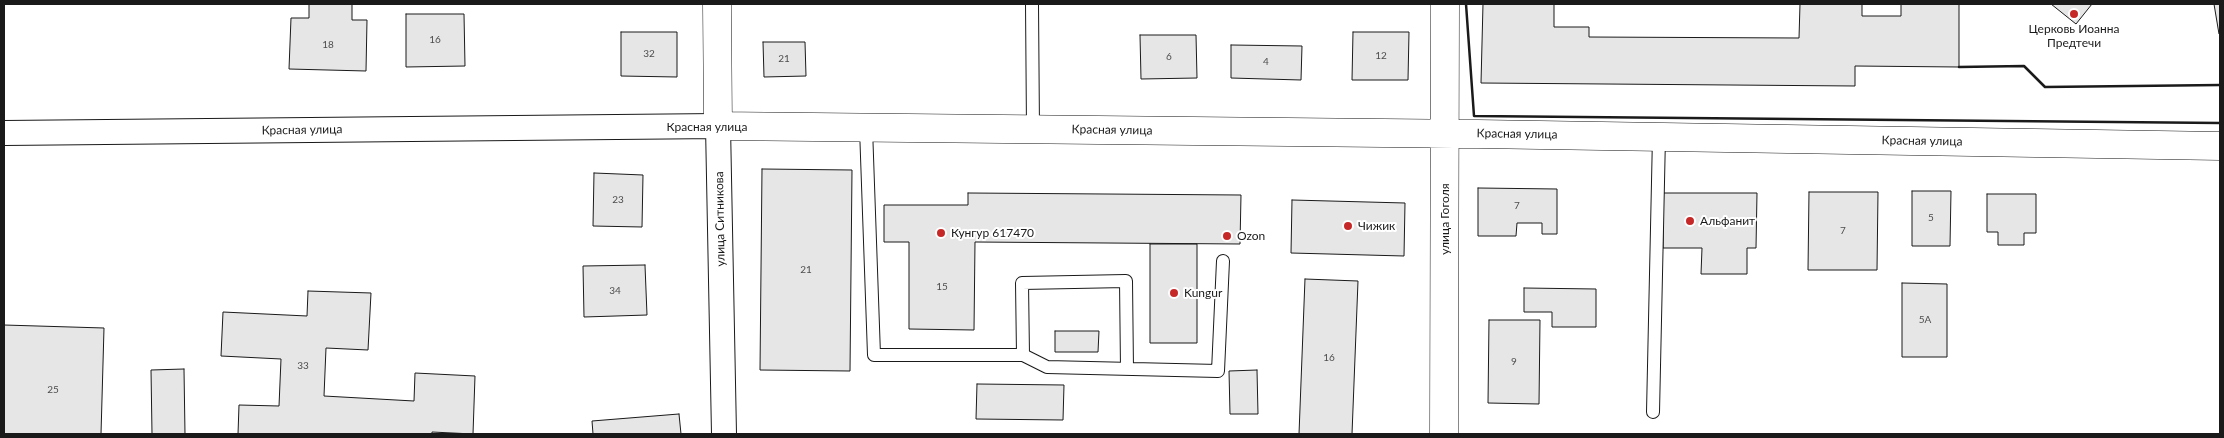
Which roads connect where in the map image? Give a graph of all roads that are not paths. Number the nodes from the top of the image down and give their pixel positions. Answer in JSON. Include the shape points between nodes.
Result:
{"nodes":[{"id":1,"x":716,"y":4,"type":"edge"},
{"id":2,"x":1032,"y":4,"type":"edge"},
{"id":3,"x":1445,"y":4,"type":"edge"},
{"id":4,"x":718,"y":126,"type":"junction"},
{"id":5,"x":866,"y":128,"type":"junction"},
{"id":6,"x":1033,"y":130,"type":"junction"},
{"id":7,"x":4,"y":133,"type":"edge"},
{"id":8,"x":1446,"y":133,"type":"junction"},
{"id":9,"x":1659,"y":136,"type":"junction"},
{"id":10,"x":2220,"y":146,"type":"edge"},
{"id":11,"x":1224,"y":261,"type":"dead end"},
{"id":12,"x":1023,"y":355,"type":"junction"},
{"id":13,"x":1127,"y":369,"type":"junction"},
{"id":14,"x":1652,"y":412,"type":"dead end"},
{"id":15,"x":724,"y":434,"type":"edge"},
{"id":16,"x":1444,"y":434,"type":"edge"}],
"edges":[{"from":1,"to":4,"type":"main road","name":"улица Ситникова"},
{"from":2,"to":6,"type":"lane"},
{"from":3,"to":8,"type":"main road","name":"улица Гоголя"},
{"from":4,"to":5,"type":"main road","name":"Красная улица"},
{"from":4,"to":7,"type":"street","name":"Красная улица"},
{"from":4,"to":15,"type":"street","name":"улица Ситникова"},
{"from":5,"to":6,"type":"main road","name":"Красная улица"},
{"from":5,"to":12,"type":"lane","via":[[874,355]]},
{"from":6,"to":8,"type":"main road","name":"Красная улица"},
{"from":8,"to":9,"type":"main road","name":"Красная улица"},
{"from":8,"to":16,"type":"main road","name":"улица Гоголя"},
{"from":9,"to":10,"type":"main road","name":"Красная улица"},
{"from":9,"to":14,"type":"lane"},
{"from":11,"to":13,"type":"lane","via":[[1218,371]]},
{"from":12,"to":13,"type":"lane","via":[[1047,367]]},
{"from":12,"to":13,"type":"lane","via":[[1022,283],[1126,281]]}]}
